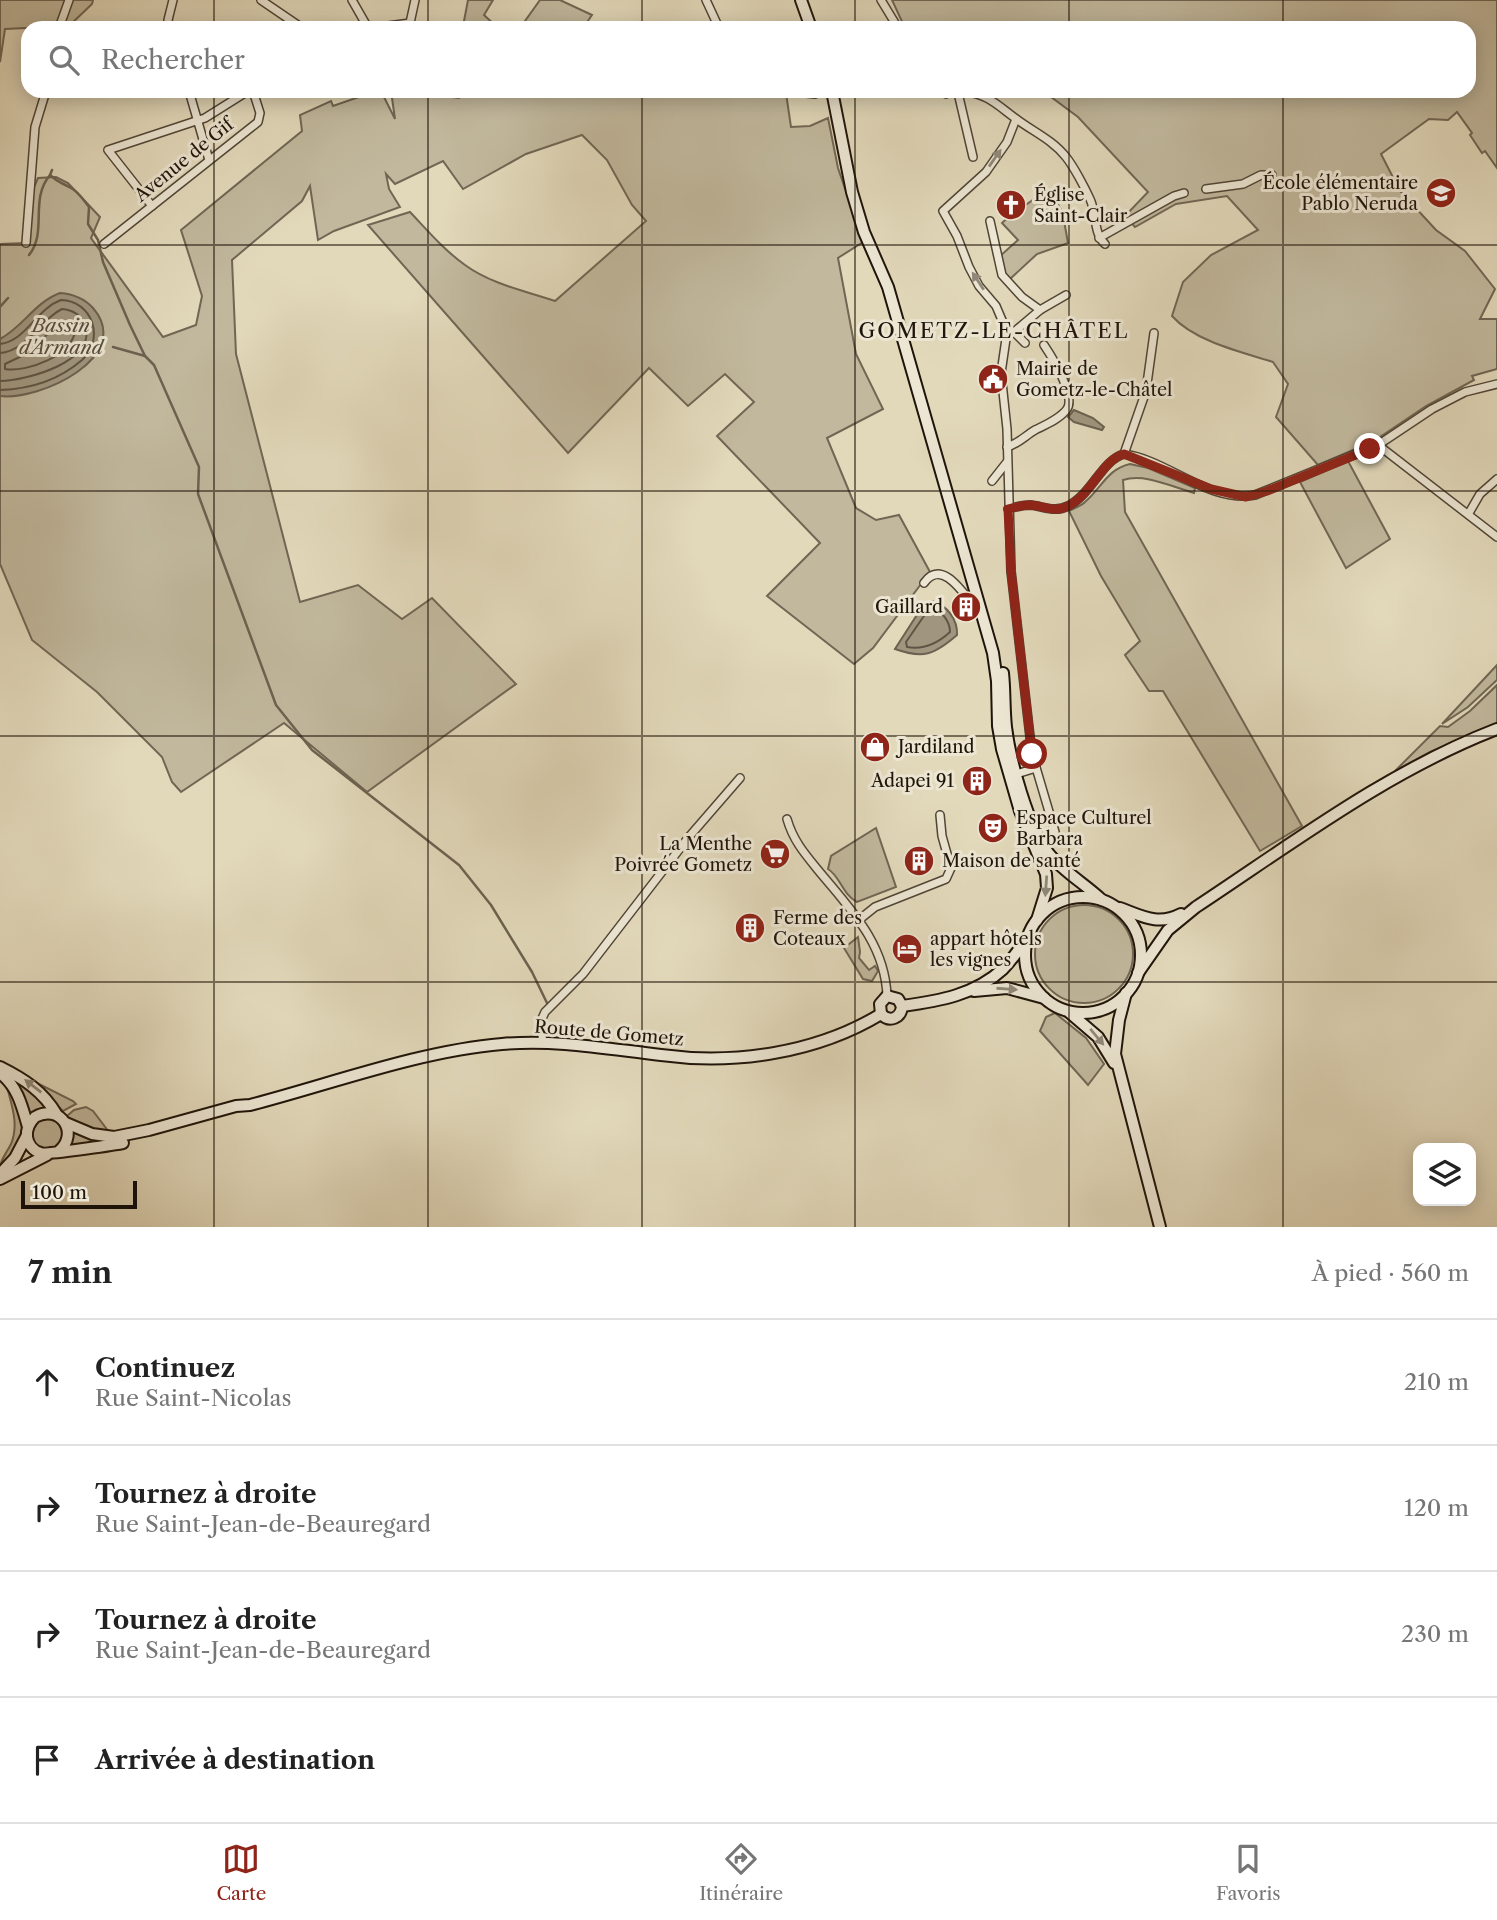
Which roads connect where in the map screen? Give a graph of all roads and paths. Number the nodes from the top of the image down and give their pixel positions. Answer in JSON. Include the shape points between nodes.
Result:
{"nodes":[{"id":1,"x":69,"y":0,"type":"edge"},
{"id":2,"x":173,"y":0,"type":"edge"},
{"id":3,"x":261,"y":0,"type":"edge"},
{"id":4,"x":352,"y":0,"type":"edge"},
{"id":5,"x":415,"y":0,"type":"edge"},
{"id":6,"x":706,"y":0,"type":"edge"},
{"id":7,"x":801,"y":0,"type":"edge"},
{"id":8,"x":808,"y":0,"type":"edge"},
{"id":9,"x":881,"y":0,"type":"edge"},
{"id":10,"x":62,"y":21,"type":"edge"},
{"id":11,"x":168,"y":21,"type":"edge"},
{"id":12,"x":292,"y":21,"type":"edge"},
{"id":13,"x":366,"y":21,"type":"edge"},
{"id":14,"x":412,"y":21,"type":"edge"},
{"id":15,"x":716,"y":21,"type":"edge"},
{"id":16,"x":808,"y":21,"type":"edge"},
{"id":17,"x":814,"y":21,"type":"edge"},
{"id":18,"x":894,"y":21,"type":"edge"},
{"id":19,"x":44,"y":98,"type":"edge"},
{"id":20,"x":190,"y":98,"type":"edge"},
{"id":21,"x":236,"y":98,"type":"edge"},
{"id":22,"x":255,"y":98,"type":"edge"},
{"id":23,"x":836,"y":98,"type":"edge"},
{"id":24,"x":959,"y":98,"type":"edge"},
{"id":25,"x":986,"y":98,"type":"edge"},
{"id":26,"x":1016,"y":119,"type":"junction"},
{"id":27,"x":197,"y":121,"type":"junction"},
{"id":28,"x":973,"y":157,"type":"dead end"},
{"id":29,"x":209,"y":160,"type":"junction"},
{"id":30,"x":1272,"y":175,"type":"dead end"},
{"id":31,"x":1206,"y":189,"type":"dead end"},
{"id":32,"x":1184,"y":193,"type":"dead end"},
{"id":33,"x":152,"y":206,"type":"junction"},
{"id":34,"x":989,"y":221,"type":"dead end"},
{"id":35,"x":26,"y":243,"type":"dead end"},
{"id":36,"x":104,"y":244,"type":"dead end"},
{"id":37,"x":1066,"y":295,"type":"dead end"},
{"id":38,"x":1040,"y":310,"type":"junction"},
{"id":39,"x":1010,"y":332,"type":"junction"},
{"id":40,"x":1154,"y":333,"type":"dead end"},
{"id":41,"x":1025,"y":344,"type":"dead end"},
{"id":42,"x":1044,"y":345,"type":"dead end"},
{"id":43,"x":1497,"y":384,"type":"edge"},
{"id":44,"x":1378,"y":445,"type":"junction"},
{"id":45,"x":1007,"y":447,"type":"junction"},
{"id":46,"x":1124,"y":454,"type":"junction"},
{"id":47,"x":1007,"y":462,"type":"junction"},
{"id":48,"x":1497,"y":479,"type":"edge"},
{"id":49,"x":992,"y":481,"type":"dead end"},
{"id":50,"x":1008,"y":509,"type":"junction"},
{"id":51,"x":1469,"y":513,"type":"junction"},
{"id":52,"x":1497,"y":537,"type":"edge"},
{"id":53,"x":924,"y":583,"type":"dead end"},
{"id":54,"x":984,"y":613,"type":"junction"},
{"id":55,"x":1497,"y":729,"type":"edge"},
{"id":56,"x":1036,"y":768,"type":"junction"},
{"id":57,"x":1013,"y":774,"type":"junction"},
{"id":58,"x":740,"y":778,"type":"dead end"},
{"id":59,"x":940,"y":816,"type":"dead end"},
{"id":60,"x":787,"y":819,"type":"dead end"},
{"id":61,"x":1055,"y":832,"type":"dead end"},
{"id":62,"x":1102,"y":900,"type":"junction"},
{"id":63,"x":1117,"y":907,"type":"junction"},
{"id":64,"x":1196,"y":907,"type":"junction"},
{"id":65,"x":860,"y":919,"type":"junction"},
{"id":66,"x":1037,"y":920,"type":"junction"},
{"id":67,"x":1027,"y":939,"type":"junction"},
{"id":68,"x":1138,"y":973,"type":"junction"},
{"id":69,"x":968,"y":992,"type":"junction"},
{"id":70,"x":1126,"y":993,"type":"junction"},
{"id":71,"x":887,"y":996,"type":"junction"},
{"id":72,"x":1045,"y":999,"type":"junction"},
{"id":73,"x":902,"y":1006,"type":"junction"},
{"id":74,"x":1066,"y":1010,"type":"junction"},
{"id":75,"x":881,"y":1014,"type":"junction"},
{"id":76,"x":543,"y":1042,"type":"junction"},
{"id":77,"x":0,"y":1067,"type":"edge"},
{"id":78,"x":1119,"y":1072,"type":"junction"},
{"id":79,"x":0,"y":1073,"type":"edge"},
{"id":80,"x":250,"y":1105,"type":"junction"},
{"id":81,"x":61,"y":1119,"type":"junction"},
{"id":82,"x":27,"y":1131,"type":"junction"},
{"id":83,"x":53,"y":1153,"type":"junction"},
{"id":84,"x":0,"y":1177,"type":"edge"},
{"id":85,"x":1160,"y":1227,"type":"edge"}],
"edges":[{"from":1,"to":10,"type":"street"},
{"from":2,"to":11,"type":"street"},
{"from":3,"to":12,"type":"street"},
{"from":4,"to":13,"type":"street"},
{"from":5,"to":14,"type":"street"},
{"from":6,"to":15,"type":"street"},
{"from":7,"to":16,"type":"main road"},
{"from":8,"to":17,"type":"main road"},
{"from":9,"to":18,"type":"street"},
{"from":19,"to":35,"type":"street","via":[[35,127]]},
{"from":20,"to":27,"type":"street"},
{"from":21,"to":27,"type":"street"},
{"from":22,"to":29,"type":"street","name":"Avenue de Gif","via":[[258,122]]},
{"from":23,"to":54,"type":"main road","via":[[852,192],[888,287]]},
{"from":24,"to":28,"type":"street"},
{"from":25,"to":26,"type":"street"},
{"from":26,"to":32,"type":"street","via":[[1067,158],[1091,201],[1102,241]]},
{"from":39,"to":26,"type":"street","one_way":true,"via":[[979,286],[943,211],[986,172]]},
{"from":27,"to":29,"type":"street"},
{"from":27,"to":33,"type":"street","via":[[107,150]]},
{"from":29,"to":33,"type":"street","name":"Avenue de Gif"},
{"from":30,"to":31,"type":"street"},
{"from":33,"to":36,"type":"street","name":"Avenue de Gif"},
{"from":34,"to":38,"type":"street","via":[[1002,275]]},
{"from":37,"to":38,"type":"street"},
{"from":38,"to":39,"type":"street"},
{"from":39,"to":41,"type":"street"},
{"from":39,"to":45,"type":"street","via":[[1001,362]]},
{"from":40,"to":46,"type":"street","via":[[1146,391]]},
{"from":42,"to":45,"type":"street","via":[[1061,371],[1069,404],[1055,419]]},
{"from":43,"to":44,"type":"street","via":[[1443,403]]},
{"from":44,"to":46,"type":"street","via":[[1246,497],[1211,489]]},
{"from":44,"to":51,"type":"street"},
{"from":45,"to":47,"type":"street"},
{"from":46,"to":50,"type":"street","via":[[1109,462],[1096,483],[1067,507]]},
{"from":47,"to":49,"type":"street"},
{"from":47,"to":50,"type":"street"},
{"from":48,"to":51,"type":"street","via":[[1480,494]]},
{"from":50,"to":56,"type":"street","via":[[1017,629]]},
{"from":51,"to":52,"type":"street"},
{"from":53,"to":54,"type":"street","via":[[933,576],[953,580]]},
{"from":54,"to":57,"type":"main road","via":[[1002,667]]},
{"from":55,"to":64,"type":"main road","via":[[1402,773]]},
{"from":56,"to":57,"type":"street"},
{"from":56,"to":61,"type":"street"},
{"from":57,"to":62,"type":"main road","via":[[1045,848]]},
{"from":57,"to":66,"type":"main road","one_way":true,"via":[[1020,811],[1046,874],[1047,888]]},
{"from":58,"to":76,"type":"street","via":[[583,974],[545,1012],[540,1023]]},
{"from":59,"to":65,"type":"street","via":[[951,868],[946,879],[875,906]]},
{"from":60,"to":65,"type":"street","via":[[797,846]]},
{"from":62,"to":63,"type":"main road"},
{"from":62,"to":66,"type":"main road","via":[[1062,900]]},
{"from":63,"to":64,"type":"main road","via":[[1154,921]]},
{"from":63,"to":68,"type":"main road","via":[[1140,940]]},
{"from":64,"to":68,"type":"main road","via":[[1168,930]]},
{"from":65,"to":71,"type":"street","via":[[883,962]]},
{"from":66,"to":67,"type":"main road"},
{"from":67,"to":69,"type":"main road","via":[[1004,967]]},
{"from":67,"to":72,"type":"main road","via":[[1028,971]]},
{"from":68,"to":70,"type":"main road"},
{"from":69,"to":72,"type":"main road","one_way":true,"via":[[1007,988]]},
{"from":69,"to":73,"type":"main road"},
{"from":70,"to":74,"type":"main road","via":[[1098,1011]]},
{"from":70,"to":78,"type":"main road","via":[[1115,1038]]},
{"from":71,"to":73,"type":"main road","via":[[898,999]]},
{"from":71,"to":75,"type":"main road","via":[[880,1004]]},
{"from":72,"to":74,"type":"main road"},
{"from":73,"to":75,"type":"main road","via":[[895,1018]]},
{"from":74,"to":78,"type":"main road","one_way":true,"via":[[1098,1037]]},
{"from":75,"to":76,"type":"main road","name":"Route de Gometz","via":[[824,1042],[736,1056],[663,1056]]},
{"from":76,"to":80,"type":"main road","name":"Route de Gometz","via":[[435,1055]]},
{"from":81,"to":77,"type":"main road","one_way":true,"via":[[41,1092]]},
{"from":78,"to":85,"type":"main road"},
{"from":79,"to":82,"type":"main road","via":[[20,1099]]},
{"from":80,"to":81,"type":"main road","name":"Route de Gometz","via":[[114,1137],[92,1134]]},
{"from":80,"to":83,"type":"main road","name":"Route de Gometz","via":[[127,1143]]},
{"from":81,"to":82,"type":"main road","via":[[51,1113],[40,1114]]},
{"from":81,"to":83,"type":"main road","via":[[68,1129],[67,1142]]},
{"from":82,"to":83,"type":"main road","via":[[31,1147],[41,1154]]},
{"from":82,"to":84,"type":"main road"},
{"from":83,"to":84,"type":"main road"}]}
